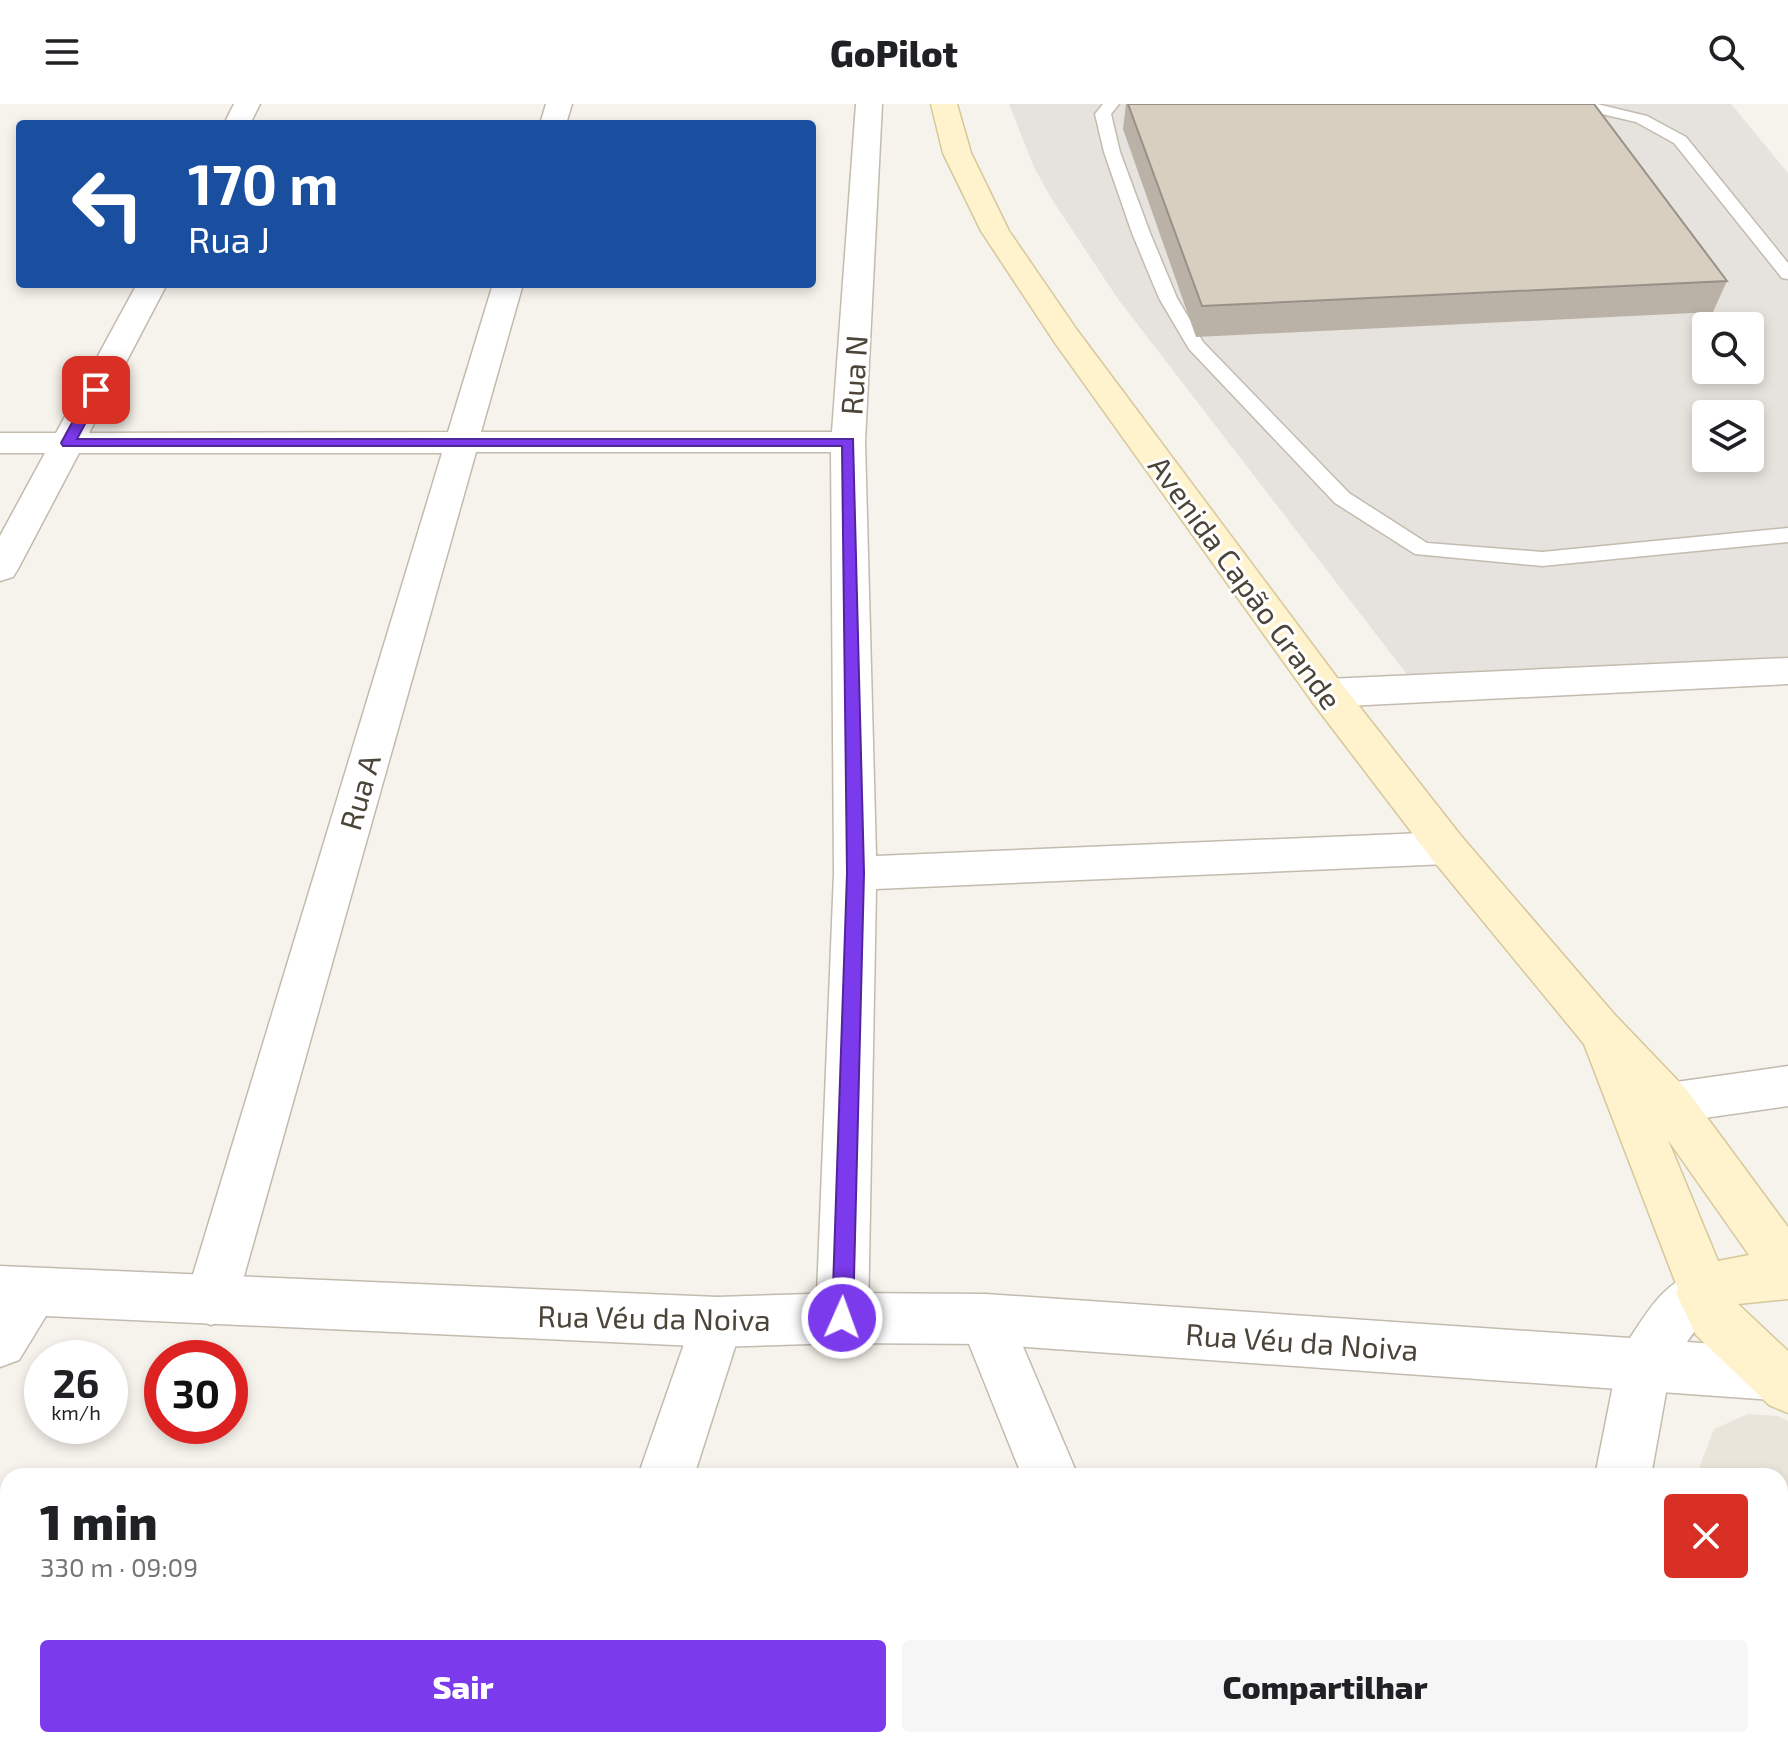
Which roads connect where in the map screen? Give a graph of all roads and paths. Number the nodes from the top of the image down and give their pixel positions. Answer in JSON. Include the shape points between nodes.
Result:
{"nodes":[{"id":1,"x":869,"y":104,"type":"edge"},
{"id":2,"x":944,"y":104,"type":"edge"},
{"id":3,"x":1111,"y":104,"type":"edge"},
{"id":4,"x":1577,"y":104,"type":"edge"},
{"id":5,"x":1788,"y":274,"type":"edge"},
{"id":6,"x":150,"y":288,"type":"edge"},
{"id":7,"x":507,"y":288,"type":"edge"},
{"id":8,"x":848,"y":442,"type":"junction"},
{"id":9,"x":0,"y":443,"type":"edge"},
{"id":10,"x":68,"y":443,"type":"junction"},
{"id":11,"x":459,"y":444,"type":"junction"},
{"id":12,"x":1788,"y":535,"type":"edge"},
{"id":13,"x":0,"y":569,"type":"edge"},
{"id":14,"x":1788,"y":671,"type":"edge"},
{"id":15,"x":1327,"y":693,"type":"junction"},
{"id":16,"x":1447,"y":848,"type":"junction"},
{"id":17,"x":855,"y":873,"type":"junction"},
{"id":18,"x":1599,"y":1029,"type":"junction"},
{"id":19,"x":1788,"y":1086,"type":"edge"},
{"id":20,"x":1669,"y":1103,"type":"junction"},
{"id":21,"x":1788,"y":1272,"type":"edge"},
{"id":22,"x":16,"y":1291,"type":"edge"},
{"id":23,"x":1702,"y":1293,"type":"junction"},
{"id":24,"x":211,"y":1301,"type":"junction"},
{"id":25,"x":842,"y":1318,"type":"junction"},
{"id":26,"x":985,"y":1319,"type":"junction"},
{"id":27,"x":717,"y":1322,"type":"junction"},
{"id":28,"x":0,"y":1342,"type":"edge"},
{"id":29,"x":1644,"y":1365,"type":"junction"},
{"id":30,"x":1783,"y":1377,"type":"edge"},
{"id":31,"x":669,"y":1468,"type":"edge"},
{"id":32,"x":1047,"y":1468,"type":"edge"},
{"id":33,"x":1625,"y":1468,"type":"edge"}],
"edges":[{"from":1,"to":8,"type":"street","name":"Rua N"},
{"from":2,"to":15,"type":"main road","name":"Avenida Capão Grande","via":[[957,153],[1005,248]]},
{"from":3,"to":12,"type":"lane","via":[[1103,114],[1112,152],[1168,298],[1196,345],[1342,498],[1395,532],[1422,549],[1542,559]]},
{"from":4,"to":5,"type":"lane","via":[[1641,119],[1680,140]]},
{"from":6,"to":10,"type":"street"},
{"from":7,"to":11,"type":"street","name":"Rua A"},
{"from":8,"to":11,"type":"street"},
{"from":8,"to":17,"type":"street","name":"Rua N"},
{"from":9,"to":10,"type":"street"},
{"from":10,"to":11,"type":"street"},
{"from":10,"to":13,"type":"street"},
{"from":11,"to":24,"type":"street","name":"Rua A"},
{"from":14,"to":15,"type":"street"},
{"from":15,"to":16,"type":"main road","name":"Avenida Capão Grande"},
{"from":16,"to":17,"type":"street"},
{"from":16,"to":18,"type":"main road","name":"Avenida Capão Grande"},
{"from":17,"to":25,"type":"street","name":"Rua N"},
{"from":18,"to":20,"type":"main road","name":"Avenida Capão Grande"},
{"from":18,"to":23,"type":"main road","name":"Avenida Capão Grande"},
{"from":19,"to":20,"type":"street"},
{"from":20,"to":21,"type":"main road","name":"Avenida Capão Grande"},
{"from":21,"to":23,"type":"main road","via":[[1724,1282]]},
{"from":22,"to":24,"type":"street","name":"Rua Véu da Noiva"},
{"from":22,"to":28,"type":"street"},
{"from":23,"to":29,"type":"street","via":[[1673,1317]]},
{"from":23,"to":30,"type":"main road","name":"Avenida Capão Grande","via":[[1715,1318]]},
{"from":24,"to":27,"type":"street","name":"Rua Véu da Noiva"},
{"from":25,"to":26,"type":"street","name":"Rua Véu da Noiva"},
{"from":25,"to":27,"type":"street","name":"Rua Véu da Noiva"},
{"from":26,"to":29,"type":"street","name":"Rua Véu da Noiva"},
{"from":26,"to":32,"type":"street"},
{"from":27,"to":31,"type":"street"},
{"from":29,"to":30,"type":"street","name":"Rua Véu da Noiva"},
{"from":29,"to":33,"type":"street"}]}
